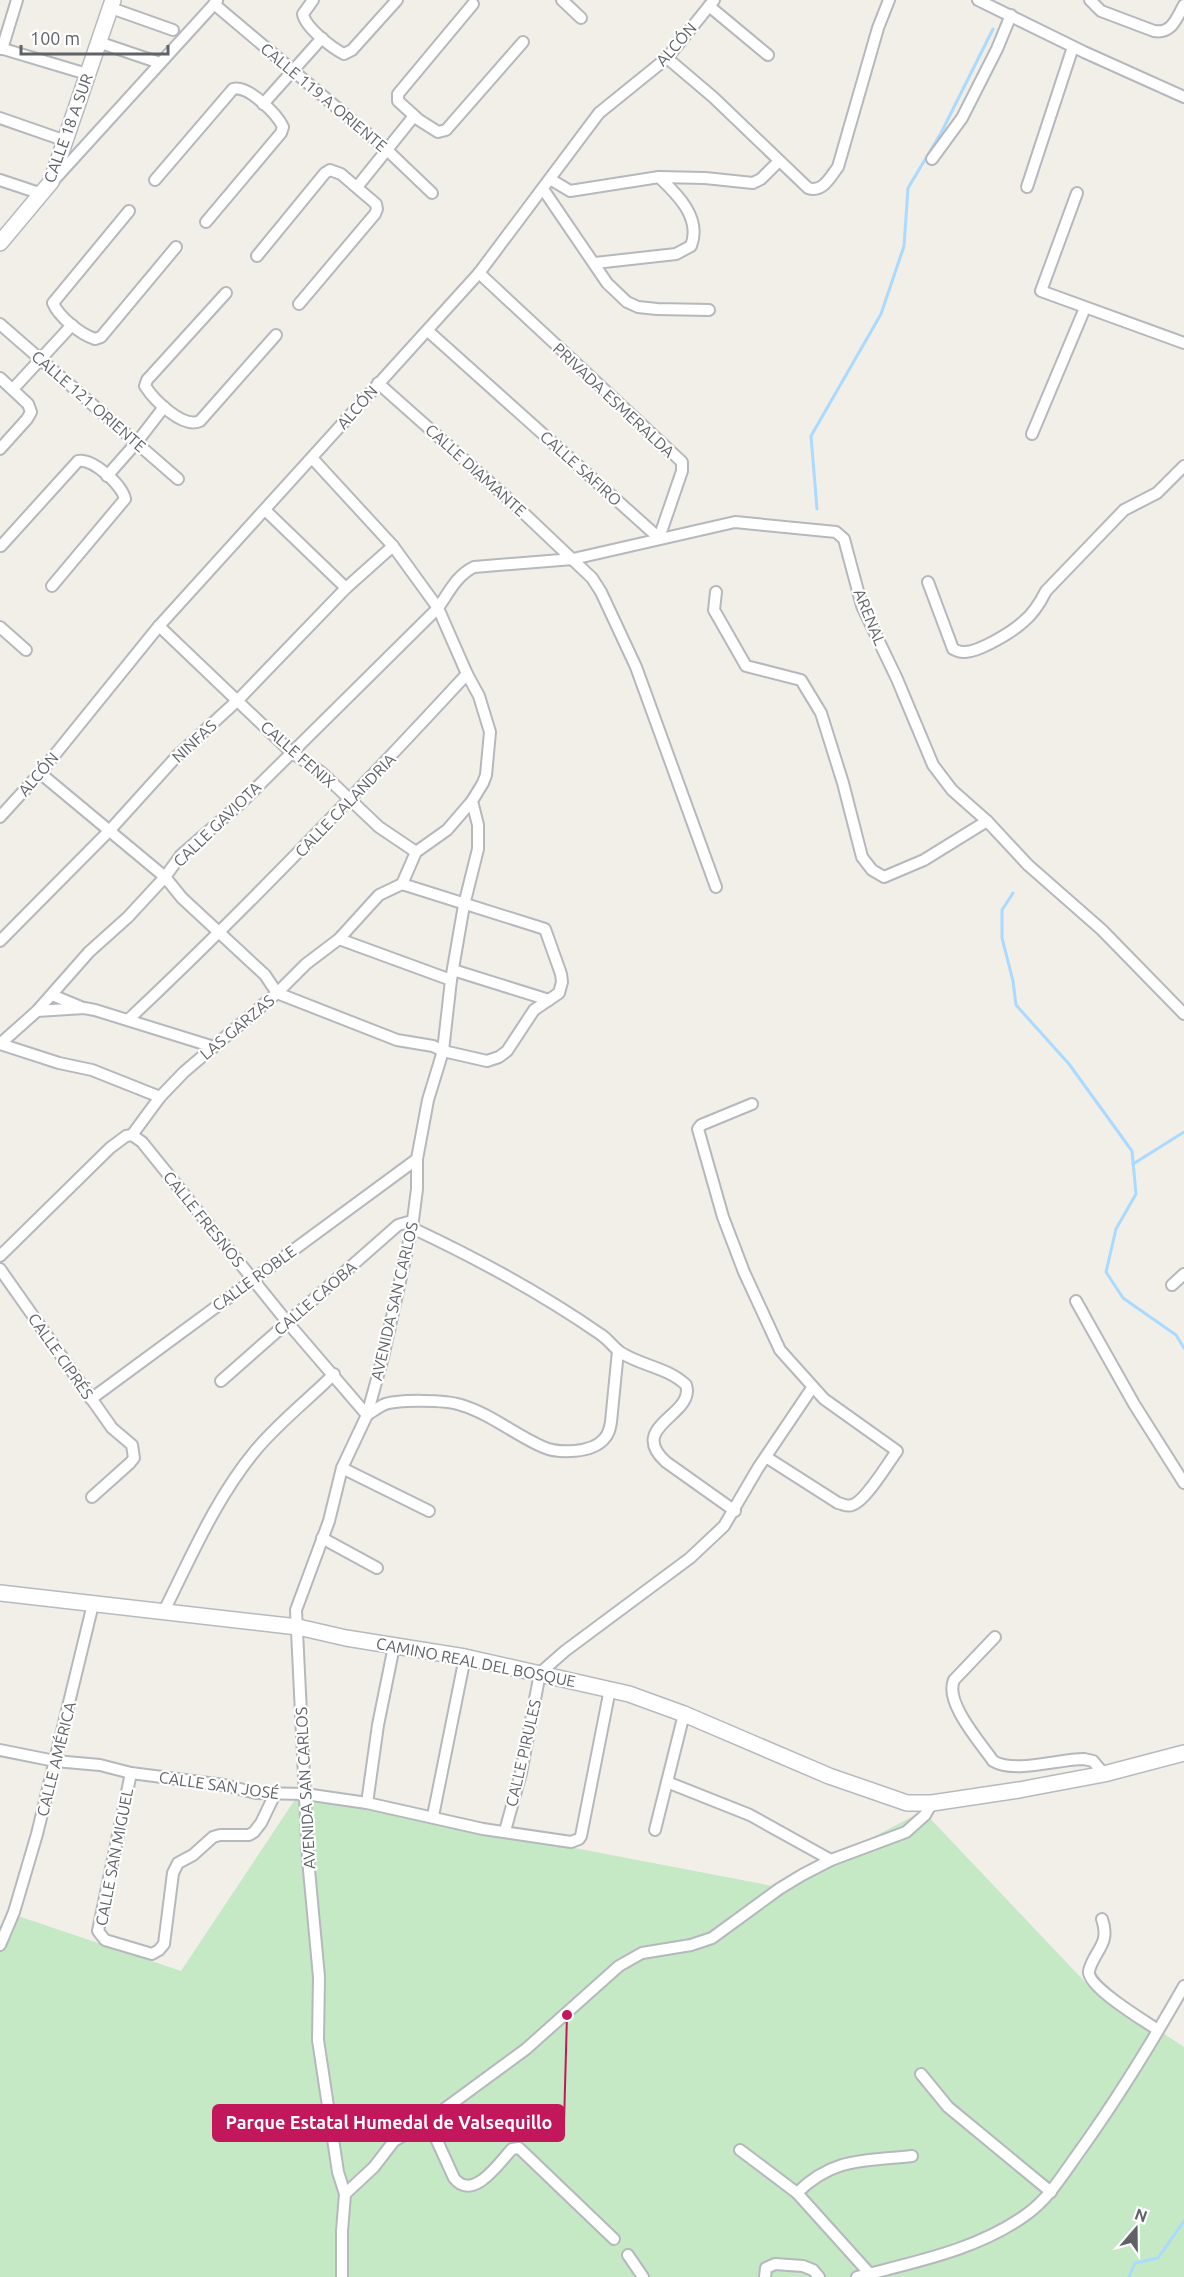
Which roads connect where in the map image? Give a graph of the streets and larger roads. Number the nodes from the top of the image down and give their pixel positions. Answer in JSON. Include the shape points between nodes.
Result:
{"nodes":[{"id":1,"x":17,"y":0,"type":"edge"},
{"id":2,"x":313,"y":0,"type":"edge"},
{"id":3,"x":397,"y":0,"type":"edge"},
{"id":4,"x":889,"y":0,"type":"edge"},
{"id":5,"x":978,"y":0,"type":"edge"},
{"id":6,"x":1090,"y":0,"type":"edge"},
{"id":7,"x":566,"y":1,"type":"edge"},
{"id":8,"x":216,"y":2,"type":"edge"},
{"id":9,"x":712,"y":3,"type":"edge"},
{"id":10,"x":112,"y":4,"type":"edge"},
{"id":11,"x":473,"y":4,"type":"dead end"},
{"id":12,"x":1184,"y":5,"type":"edge"},
{"id":13,"x":1011,"y":15,"type":"junction"},
{"id":14,"x":581,"y":18,"type":"dead end"},
{"id":15,"x":172,"y":30,"type":"dead end"},
{"id":16,"x":322,"y":38,"type":"junction"},
{"id":17,"x":98,"y":42,"type":"junction"},
{"id":18,"x":523,"y":42,"type":"dead end"},
{"id":19,"x":1074,"y":47,"type":"junction"},
{"id":20,"x":1,"y":48,"type":"edge"},
{"id":21,"x":768,"y":55,"type":"dead end"},
{"id":22,"x":667,"y":58,"type":"junction"},
{"id":23,"x":160,"y":63,"type":"junction"},
{"id":24,"x":293,"y":69,"type":"junction"},
{"id":25,"x":87,"y":74,"type":"junction"},
{"id":26,"x":1184,"y":98,"type":"edge"},
{"id":27,"x":263,"y":104,"type":"junction"},
{"id":28,"x":414,"y":116,"type":"junction"},
{"id":29,"x":0,"y":118,"type":"edge"},
{"id":30,"x":66,"y":141,"type":"junction"},
{"id":31,"x":387,"y":150,"type":"junction"},
{"id":32,"x":932,"y":159,"type":"dead end"},
{"id":33,"x":779,"y":160,"type":"junction"},
{"id":34,"x":658,"y":177,"type":"junction"},
{"id":35,"x":550,"y":178,"type":"junction"},
{"id":36,"x":0,"y":180,"type":"edge"},
{"id":37,"x":155,"y":180,"type":"dead end"},
{"id":38,"x":357,"y":187,"type":"junction"},
{"id":39,"x":1027,"y":187,"type":"dead end"},
{"id":40,"x":46,"y":188,"type":"junction"},
{"id":41,"x":543,"y":189,"type":"junction"},
{"id":42,"x":432,"y":193,"type":"dead end"},
{"id":43,"x":1077,"y":194,"type":"dead end"},
{"id":44,"x":129,"y":212,"type":"dead end"},
{"id":45,"x":206,"y":222,"type":"dead end"},
{"id":46,"x":0,"y":243,"type":"edge"},
{"id":47,"x":176,"y":247,"type":"dead end"},
{"id":48,"x":257,"y":256,"type":"dead end"},
{"id":49,"x":595,"y":263,"type":"junction"},
{"id":50,"x":479,"y":273,"type":"junction"},
{"id":51,"x":226,"y":293,"type":"dead end"},
{"id":52,"x":299,"y":304,"type":"dead end"},
{"id":53,"x":1085,"y":308,"type":"junction"},
{"id":54,"x":709,"y":310,"type":"dead end"},
{"id":55,"x":0,"y":324,"type":"edge"},
{"id":56,"x":72,"y":325,"type":"junction"},
{"id":57,"x":428,"y":331,"type":"junction"},
{"id":58,"x":276,"y":335,"type":"dead end"},
{"id":59,"x":1184,"y":342,"type":"edge"},
{"id":60,"x":42,"y":359,"type":"junction"},
{"id":61,"x":0,"y":378,"type":"edge"},
{"id":62,"x":378,"y":383,"type":"junction"},
{"id":63,"x":13,"y":389,"type":"junction"},
{"id":64,"x":164,"y":407,"type":"junction"},
{"id":65,"x":1032,"y":434,"type":"dead end"},
{"id":66,"x":137,"y":442,"type":"junction"},
{"id":67,"x":0,"y":449,"type":"edge"},
{"id":68,"x":312,"y":458,"type":"junction"},
{"id":69,"x":1184,"y":466,"type":"edge"},
{"id":70,"x":107,"y":476,"type":"junction"},
{"id":71,"x":178,"y":479,"type":"dead end"},
{"id":72,"x":265,"y":510,"type":"junction"},
{"id":73,"x":659,"y":538,"type":"junction"},
{"id":74,"x":1,"y":546,"type":"edge"},
{"id":75,"x":393,"y":546,"type":"junction"},
{"id":76,"x":573,"y":559,"type":"junction"},
{"id":77,"x":928,"y":582,"type":"dead end"},
{"id":78,"x":52,"y":586,"type":"dead end"},
{"id":79,"x":346,"y":588,"type":"junction"},
{"id":80,"x":716,"y":592,"type":"dead end"},
{"id":81,"x":438,"y":608,"type":"junction"},
{"id":82,"x":159,"y":626,"type":"junction"},
{"id":83,"x":0,"y":627,"type":"edge"},
{"id":84,"x":26,"y":650,"type":"dead end"},
{"id":85,"x":467,"y":675,"type":"junction"},
{"id":86,"x":238,"y":700,"type":"junction"},
{"id":87,"x":291,"y":752,"type":"junction"},
{"id":88,"x":40,"y":774,"type":"junction"},
{"id":89,"x":351,"y":800,"type":"junction"},
{"id":90,"x":472,"y":801,"type":"junction"},
{"id":91,"x":0,"y":818,"type":"edge"},
{"id":92,"x":987,"y":821,"type":"junction"},
{"id":93,"x":110,"y":830,"type":"junction"},
{"id":94,"x":416,"y":852,"type":"junction"},
{"id":95,"x":165,"y":877,"type":"junction"},
{"id":96,"x":402,"y":884,"type":"junction"},
{"id":97,"x":716,"y":887,"type":"dead end"},
{"id":98,"x":464,"y":904,"type":"junction"},
{"id":99,"x":221,"y":932,"type":"junction"},
{"id":100,"x":339,"y":939,"type":"junction"},
{"id":101,"x":0,"y":941,"type":"edge"},
{"id":102,"x":452,"y":975,"type":"junction"},
{"id":103,"x":277,"y":993,"type":"junction"},
{"id":104,"x":52,"y":995,"type":"junction"},
{"id":105,"x":549,"y":1000,"type":"junction"},
{"id":106,"x":84,"y":1008,"type":"junction"},
{"id":107,"x":37,"y":1011,"type":"junction"},
{"id":108,"x":1184,"y":1014,"type":"edge"},
{"id":109,"x":129,"y":1019,"type":"junction"},
{"id":110,"x":0,"y":1044,"type":"edge"},
{"id":111,"x":214,"y":1047,"type":"junction"},
{"id":112,"x":443,"y":1051,"type":"junction"},
{"id":113,"x":160,"y":1097,"type":"junction"},
{"id":114,"x":752,"y":1104,"type":"dead end"},
{"id":115,"x":132,"y":1135,"type":"junction"},
{"id":116,"x":417,"y":1159,"type":"junction"},
{"id":117,"x":412,"y":1224,"type":"junction"},
{"id":118,"x":0,"y":1256,"type":"edge"},
{"id":119,"x":0,"y":1269,"type":"edge"},
{"id":120,"x":1184,"y":1274,"type":"edge"},
{"id":121,"x":252,"y":1279,"type":"junction"},
{"id":122,"x":1172,"y":1285,"type":"dead end"},
{"id":123,"x":1076,"y":1301,"type":"dead end"},
{"id":124,"x":288,"y":1323,"type":"junction"},
{"id":125,"x":618,"y":1351,"type":"junction"},
{"id":126,"x":334,"y":1374,"type":"junction"},
{"id":127,"x":221,"y":1381,"type":"dead end"},
{"id":128,"x":812,"y":1388,"type":"junction"},
{"id":129,"x":91,"y":1399,"type":"junction"},
{"id":130,"x":367,"y":1415,"type":"junction"},
{"id":131,"x":766,"y":1456,"type":"junction"},
{"id":132,"x":342,"y":1468,"type":"junction"},
{"id":133,"x":1184,"y":1483,"type":"edge"},
{"id":134,"x":92,"y":1497,"type":"dead end"},
{"id":135,"x":735,"y":1510,"type":"junction"},
{"id":136,"x":429,"y":1511,"type":"dead end"},
{"id":137,"x":322,"y":1538,"type":"junction"},
{"id":138,"x":377,"y":1568,"type":"dead end"},
{"id":139,"x":0,"y":1593,"type":"edge"},
{"id":140,"x":93,"y":1604,"type":"junction"},
{"id":141,"x":164,"y":1611,"type":"junction"},
{"id":142,"x":298,"y":1627,"type":"junction"},
{"id":143,"x":995,"y":1637,"type":"dead end"},
{"id":144,"x":394,"y":1646,"type":"junction"},
{"id":145,"x":465,"y":1657,"type":"junction"},
{"id":146,"x":540,"y":1674,"type":"junction"},
{"id":147,"x":610,"y":1689,"type":"junction"},
{"id":148,"x":684,"y":1714,"type":"junction"},
{"id":149,"x":0,"y":1750,"type":"edge"},
{"id":150,"x":1184,"y":1753,"type":"edge"},
{"id":151,"x":54,"y":1761,"type":"junction"},
{"id":152,"x":131,"y":1773,"type":"junction"},
{"id":153,"x":1104,"y":1774,"type":"junction"},
{"id":154,"x":667,"y":1782,"type":"junction"},
{"id":155,"x":275,"y":1794,"type":"junction"},
{"id":156,"x":305,"y":1794,"type":"junction"},
{"id":157,"x":367,"y":1803,"type":"junction"},
{"id":158,"x":932,"y":1803,"type":"junction"},
{"id":159,"x":433,"y":1816,"type":"junction"},
{"id":160,"x":655,"y":1830,"type":"dead end"},
{"id":161,"x":505,"y":1832,"type":"junction"},
{"id":162,"x":831,"y":1860,"type":"junction"},
{"id":163,"x":1102,"y":1919,"type":"dead end"},
{"id":164,"x":0,"y":1945,"type":"edge"},
{"id":165,"x":1184,"y":1986,"type":"edge"},
{"id":166,"x":1158,"y":2030,"type":"junction"},
{"id":167,"x":921,"y":2074,"type":"dead end"},
{"id":168,"x":428,"y":2121,"type":"junction"},
{"id":169,"x":740,"y":2150,"type":"dead end"},
{"id":170,"x":912,"y":2156,"type":"dead end"},
{"id":171,"x":1051,"y":2192,"type":"junction"},
{"id":172,"x":797,"y":2193,"type":"junction"},
{"id":173,"x":345,"y":2194,"type":"junction"},
{"id":174,"x":614,"y":2239,"type":"dead end"},
{"id":175,"x":628,"y":2255,"type":"dead end"},
{"id":176,"x":870,"y":2274,"type":"junction"},
{"id":177,"x":342,"y":2277,"type":"edge"},
{"id":178,"x":643,"y":2277,"type":"edge"},
{"id":179,"x":765,"y":2277,"type":"edge"},
{"id":180,"x":819,"y":2277,"type":"edge"},
{"id":181,"x":857,"y":2277,"type":"edge"}],
"edges":[{"from":1,"to":20,"type":"street"},
{"from":2,"to":16,"type":"street","via":[[304,19]]},
{"from":3,"to":16,"type":"street","via":[[348,53]]},
{"from":4,"to":33,"type":"street","via":[[838,166],[815,190]]},
{"from":5,"to":13,"type":"street"},
{"from":6,"to":12,"type":"street","via":[[1101,10],[1163,33],[1172,27]]},
{"from":7,"to":14,"type":"street"},
{"from":8,"to":23,"type":"street"},
{"from":8,"to":24,"type":"street","name":"CALLE 119 A ORIENTE"},
{"from":9,"to":21,"type":"street"},
{"from":9,"to":22,"type":"street","name":"ALCÓN"},
{"from":10,"to":15,"type":"street"},
{"from":10,"to":17,"type":"street","name":"CALLE 18 A SUR"},
{"from":11,"to":28,"type":"street","via":[[400,89],[398,101]]},
{"from":13,"to":19,"type":"street"},
{"from":13,"to":32,"type":"street","via":[[962,118]]},
{"from":16,"to":24,"type":"street"},
{"from":17,"to":23,"type":"street"},
{"from":17,"to":25,"type":"street","name":"CALLE 18 A SUR"},
{"from":18,"to":28,"type":"street","via":[[446,130],[432,130]]},
{"from":19,"to":26,"type":"street"},
{"from":19,"to":39,"type":"street"},
{"from":20,"to":25,"type":"street"},
{"from":22,"to":33,"type":"street"},
{"from":22,"to":35,"type":"street","name":"ALCÓN","via":[[598,113]]},
{"from":23,"to":40,"type":"street"},
{"from":24,"to":27,"type":"street"},
{"from":24,"to":31,"type":"street","name":"CALLE 119 A ORIENTE"},
{"from":25,"to":30,"type":"street","name":"CALLE 18 A SUR"},
{"from":27,"to":37,"type":"street","via":[[245,89],[233,89]]},
{"from":27,"to":45,"type":"street","via":[[280,121],[281,133]]},
{"from":28,"to":31,"type":"street"},
{"from":29,"to":30,"type":"street"},
{"from":30,"to":40,"type":"street","name":"CALLE 18 A SUR"},
{"from":31,"to":38,"type":"street"},
{"from":31,"to":42,"type":"street","name":"CALLE 119 A ORIENTE"},
{"from":33,"to":34,"type":"street","via":[[753,183]]},
{"from":34,"to":35,"type":"street","via":[[570,191]]},
{"from":34,"to":49,"type":"street","via":[[686,206],[693,231],[691,246],[676,254]]},
{"from":35,"to":41,"type":"street","name":"ALCÓN"},
{"from":36,"to":40,"type":"street"},
{"from":38,"to":48,"type":"street","via":[[336,171],[325,173]]},
{"from":38,"to":52,"type":"street","via":[[376,204],[375,214]]},
{"from":40,"to":46,"type":"street","name":"CALLE 18 A SUR"},
{"from":41,"to":49,"type":"street"},
{"from":41,"to":50,"type":"street","name":"ALCÓN"},
{"from":43,"to":53,"type":"street","via":[[1041,291]]},
{"from":44,"to":56,"type":"street","via":[[53,303]]},
{"from":47,"to":56,"type":"street","via":[[100,337],[87,337]]},
{"from":49,"to":54,"type":"street","via":[[607,283],[638,307]]},
{"from":50,"to":57,"type":"street","name":"ALCÓN"},
{"from":50,"to":73,"type":"street","name":"PRIVADA ESMERALDA","via":[[682,462]]},
{"from":51,"to":64,"type":"street","via":[[147,380],[145,386]]},
{"from":53,"to":59,"type":"street"},
{"from":53,"to":65,"type":"street"},
{"from":55,"to":60,"type":"street","name":"CALLE 121 ORIENTE"},
{"from":56,"to":60,"type":"street"},
{"from":57,"to":62,"type":"street","name":"ALCÓN"},
{"from":57,"to":73,"type":"street","name":"CALLE SAFIRO"},
{"from":58,"to":64,"type":"street","via":[[200,421],[186,422]]},
{"from":60,"to":63,"type":"street"},
{"from":60,"to":66,"type":"street","name":"CALLE 121 ORIENTE"},
{"from":61,"to":63,"type":"street"},
{"from":62,"to":68,"type":"street","name":"ALCÓN"},
{"from":62,"to":76,"type":"street","name":"CALLE DIAMANTE"},
{"from":63,"to":67,"type":"street","via":[[31,412]]},
{"from":64,"to":66,"type":"street"},
{"from":66,"to":70,"type":"street"},
{"from":66,"to":71,"type":"street","name":"CALLE 121 ORIENTE"},
{"from":68,"to":72,"type":"street","name":"ALCÓN"},
{"from":68,"to":75,"type":"street"},
{"from":69,"to":77,"type":"street","via":[[1157,493],[1124,510],[1046,591],[1023,623],[975,650],[953,649]]},
{"from":70,"to":74,"type":"street","via":[[89,461],[78,460]]},
{"from":70,"to":78,"type":"street","via":[[124,499]]},
{"from":72,"to":79,"type":"street"},
{"from":72,"to":82,"type":"street","name":"ALCÓN"},
{"from":73,"to":76,"type":"street","name":"ARENAL"},
{"from":73,"to":92,"type":"street","name":"ARENAL","via":[[735,522],[836,532],[844,539],[862,606],[933,765],[952,790]]},
{"from":75,"to":79,"type":"street","name":"NINFAS"},
{"from":75,"to":81,"type":"street"},
{"from":76,"to":81,"type":"street","name":"ARENAL","via":[[474,567],[458,579]]},
{"from":76,"to":97,"type":"street","name":"CALLE DIAMANTE","via":[[601,592],[636,667]]},
{"from":79,"to":86,"type":"street","name":"NINFAS"},
{"from":80,"to":92,"type":"street","via":[[714,610],[746,666],[801,680],[821,713],[862,857],[872,870],[884,877],[924,860]]},
{"from":81,"to":85,"type":"street"},
{"from":81,"to":87,"type":"street","name":"CALLE GAVIOTA"},
{"from":82,"to":86,"type":"street","name":"CALLE FENIX"},
{"from":82,"to":88,"type":"street","name":"ALCÓN"},
{"from":83,"to":84,"type":"street"},
{"from":85,"to":89,"type":"street","name":"CALLE CALANDRIA"},
{"from":85,"to":90,"type":"street","via":[[479,696],[490,732],[486,774]]},
{"from":86,"to":87,"type":"street","name":"CALLE FENIX"},
{"from":86,"to":93,"type":"street","name":"NINFAS","via":[[177,756]]},
{"from":87,"to":89,"type":"street","name":"CALLE FENIX","via":[[321,772]]},
{"from":87,"to":95,"type":"street","name":"CALLE GAVIOTA","via":[[182,855]]},
{"from":88,"to":91,"type":"street","name":"ALCÓN"},
{"from":88,"to":93,"type":"street"},
{"from":89,"to":94,"type":"street","name":"CALLE FENIX","via":[[379,827]]},
{"from":89,"to":99,"type":"street","name":"CALLE CALANDRIA"},
{"from":90,"to":94,"type":"street","via":[[447,830]]},
{"from":90,"to":98,"type":"street","name":"AVENIDA SAN CARLOS","via":[[478,839]]},
{"from":92,"to":108,"type":"street","name":"ARENAL"},
{"from":93,"to":95,"type":"street"},
{"from":93,"to":101,"type":"street","name":"NINFAS"},
{"from":94,"to":96,"type":"street"},
{"from":95,"to":99,"type":"street","via":[[182,898]]},
{"from":95,"to":104,"type":"street","name":"CALLE GAVIOTA"},
{"from":96,"to":98,"type":"street"},
{"from":96,"to":100,"type":"street","name":"LAS GARZAS","via":[[379,895]]},
{"from":98,"to":102,"type":"street","name":"AVENIDA SAN CARLOS"},
{"from":98,"to":105,"type":"street","via":[[545,929],[562,982],[559,993]]},
{"from":99,"to":103,"type":"street","via":[[265,975]]},
{"from":99,"to":109,"type":"street","name":"CALLE CALANDRIA"},
{"from":100,"to":102,"type":"street"},
{"from":100,"to":103,"type":"street","name":"LAS GARZAS"},
{"from":102,"to":105,"type":"street"},
{"from":102,"to":112,"type":"street","name":"AVENIDA SAN CARLOS"},
{"from":103,"to":111,"type":"street","name":"LAS GARZAS"},
{"from":103,"to":112,"type":"street","via":[[397,1040]]},
{"from":104,"to":106,"type":"street"},
{"from":104,"to":107,"type":"street","name":"CALLE GAVIOTA"},
{"from":105,"to":112,"type":"street","via":[[534,1010],[515,1041],[499,1057],[487,1061]]},
{"from":106,"to":107,"type":"street"},
{"from":106,"to":109,"type":"street"},
{"from":107,"to":110,"type":"street","name":"CALLE GAVIOTA"},
{"from":109,"to":111,"type":"street"},
{"from":110,"to":113,"type":"street","via":[[92,1070]]},
{"from":111,"to":113,"type":"street","name":"LAS GARZAS"},
{"from":112,"to":116,"type":"street","name":"AVENIDA SAN CARLOS","via":[[428,1100]]},
{"from":113,"to":115,"type":"street","name":"LAS GARZAS"},
{"from":114,"to":128,"type":"street","via":[[698,1129],[723,1217],[744,1272],[774,1340]]},
{"from":115,"to":118,"type":"street","name":"LAS GARZAS","via":[[110,1148]]},
{"from":115,"to":121,"type":"street","name":"CALLE FRESNOS","via":[[142,1142]]},
{"from":116,"to":117,"type":"street","name":"AVENIDA SAN CARLOS"},
{"from":116,"to":121,"type":"street","name":"CALLE ROBLE"},
{"from":117,"to":124,"type":"street","name":"CALLE CAOBA","via":[[398,1225]]},
{"from":117,"to":125,"type":"street","via":[[542,1297],[600,1334]]},
{"from":117,"to":130,"type":"street","name":"AVENIDA SAN CARLOS"},
{"from":119,"to":129,"type":"street","name":"CALLE CIPRÉS"},
{"from":120,"to":122,"type":"street"},
{"from":121,"to":124,"type":"street","name":"CALLE FRESNOS"},
{"from":121,"to":129,"type":"street","name":"CALLE ROBLE"},
{"from":123,"to":133,"type":"street"},
{"from":124,"to":126,"type":"street","name":"CALLE FRESNOS"},
{"from":124,"to":127,"type":"street","name":"CALLE CAOBA"},
{"from":125,"to":130,"type":"street","via":[[612,1422],[603,1441],[585,1449],[544,1448],[456,1403],[390,1403]]},
{"from":125,"to":135,"type":"street","via":[[686,1384],[685,1400],[663,1421],[655,1433],[654,1445],[666,1462]]},
{"from":126,"to":130,"type":"street","name":"CALLE FRESNOS"},
{"from":126,"to":141,"type":"street","via":[[266,1439],[237,1475]]},
{"from":128,"to":131,"type":"street"},
{"from":128,"to":131,"type":"street","via":[[897,1451],[862,1499],[847,1506]]},
{"from":129,"to":134,"type":"street","name":"CALLE CIPRÉS","via":[[112,1428],[132,1445],[134,1458]]},
{"from":130,"to":132,"type":"street","name":"AVENIDA SAN CARLOS"},
{"from":131,"to":135,"type":"street"},
{"from":132,"to":136,"type":"street"},
{"from":132,"to":137,"type":"street","name":"AVENIDA SAN CARLOS"},
{"from":135,"to":146,"type":"street","via":[[690,1558]]},
{"from":137,"to":138,"type":"street"},
{"from":137,"to":142,"type":"street","name":"AVENIDA SAN CARLOS","via":[[298,1603]]},
{"from":139,"to":140,"type":"street","name":"CAMINO REAL DEL BOSQUE"},
{"from":140,"to":141,"type":"street","name":"CAMINO REAL DEL BOSQUE"},
{"from":140,"to":151,"type":"street","name":"CALLE AMÉRICA"},
{"from":141,"to":142,"type":"street","name":"CAMINO REAL DEL BOSQUE"},
{"from":142,"to":144,"type":"street","name":"CAMINO REAL DEL BOSQUE"},
{"from":142,"to":156,"type":"street","name":"AVENIDA SAN CARLOS"},
{"from":143,"to":153,"type":"street","via":[[951,1686],[954,1703],[993,1761],[1000,1766],[1013,1766],[1084,1759],[1093,1761]]},
{"from":144,"to":145,"type":"street","name":"CAMINO REAL DEL BOSQUE"},
{"from":144,"to":157,"type":"street"},
{"from":145,"to":146,"type":"street","name":"CAMINO REAL DEL BOSQUE"},
{"from":145,"to":159,"type":"street"},
{"from":146,"to":147,"type":"street","name":"CAMINO REAL DEL BOSQUE"},
{"from":146,"to":161,"type":"street","name":"CALLE PIRULES"},
{"from":147,"to":148,"type":"street","name":"CAMINO REAL DEL BOSQUE"},
{"from":147,"to":161,"type":"street","name":"CALLE SAN JOSÉ","via":[[579,1839],[564,1842]]},
{"from":148,"to":154,"type":"street"},
{"from":148,"to":158,"type":"street","name":"CAMINO REAL DEL BOSQUE","via":[[875,1793],[907,1803]]},
{"from":149,"to":151,"type":"street","name":"CALLE SAN JOSÉ"},
{"from":150,"to":153,"type":"street","name":"CAMINO REAL DEL BOSQUE"},
{"from":151,"to":152,"type":"street","name":"CALLE SAN JOSÉ","via":[[100,1765]]},
{"from":151,"to":164,"type":"street","name":"CALLE AMÉRICA","via":[[37,1834]]},
{"from":152,"to":155,"type":"street","name":"CALLE SAN JOSÉ"},
{"from":152,"to":155,"type":"street","name":"CALLE SAN MIGUEL","via":[[98,1925],[105,1940],[152,1954],[164,1944],[173,1873],[178,1863],[220,1834],[254,1832]]},
{"from":153,"to":158,"type":"street","name":"CAMINO REAL DEL BOSQUE"},
{"from":154,"to":160,"type":"street"},
{"from":154,"to":162,"type":"street","via":[[757,1818]]},
{"from":155,"to":156,"type":"street","name":"CALLE SAN JOSÉ"},
{"from":156,"to":157,"type":"street","name":"CALLE SAN JOSÉ"},
{"from":156,"to":173,"type":"street","name":"AVENIDA SAN CARLOS","via":[[318,1977],[318,2040],[338,2172]]},
{"from":157,"to":159,"type":"street","name":"CALLE SAN JOSÉ"},
{"from":158,"to":162,"type":"street","via":[[906,1832]]},
{"from":159,"to":161,"type":"street","name":"CALLE SAN JOSÉ"},
{"from":162,"to":168,"type":"street","via":[[779,1889],[712,1938],[642,1953],[626,1961],[526,2049]]},
{"from":163,"to":166,"type":"street","via":[[1105,1939],[1089,1971],[1090,1978]]},
{"from":165,"to":166,"type":"street"},
{"from":166,"to":171,"type":"street"},
{"from":167,"to":171,"type":"street","via":[[948,2107]]},
{"from":168,"to":173,"type":"street","via":[[394,2140],[374,2167]]},
{"from":168,"to":174,"type":"street","via":[[460,2184],[469,2187],[479,2183],[512,2149],[519,2148]]},
{"from":169,"to":172,"type":"street"},
{"from":170,"to":172,"type":"street","via":[[836,2166],[812,2178]]},
{"from":171,"to":176,"type":"street","via":[[1028,2214],[969,2246]]},
{"from":172,"to":176,"type":"street"},
{"from":173,"to":177,"type":"street","name":"AVENIDA SAN CARLOS"},
{"from":175,"to":178,"type":"street"},
{"from":176,"to":181,"type":"street"},
{"from":179,"to":180,"type":"street","via":[[766,2268],[775,2264],[808,2268]]}]}
